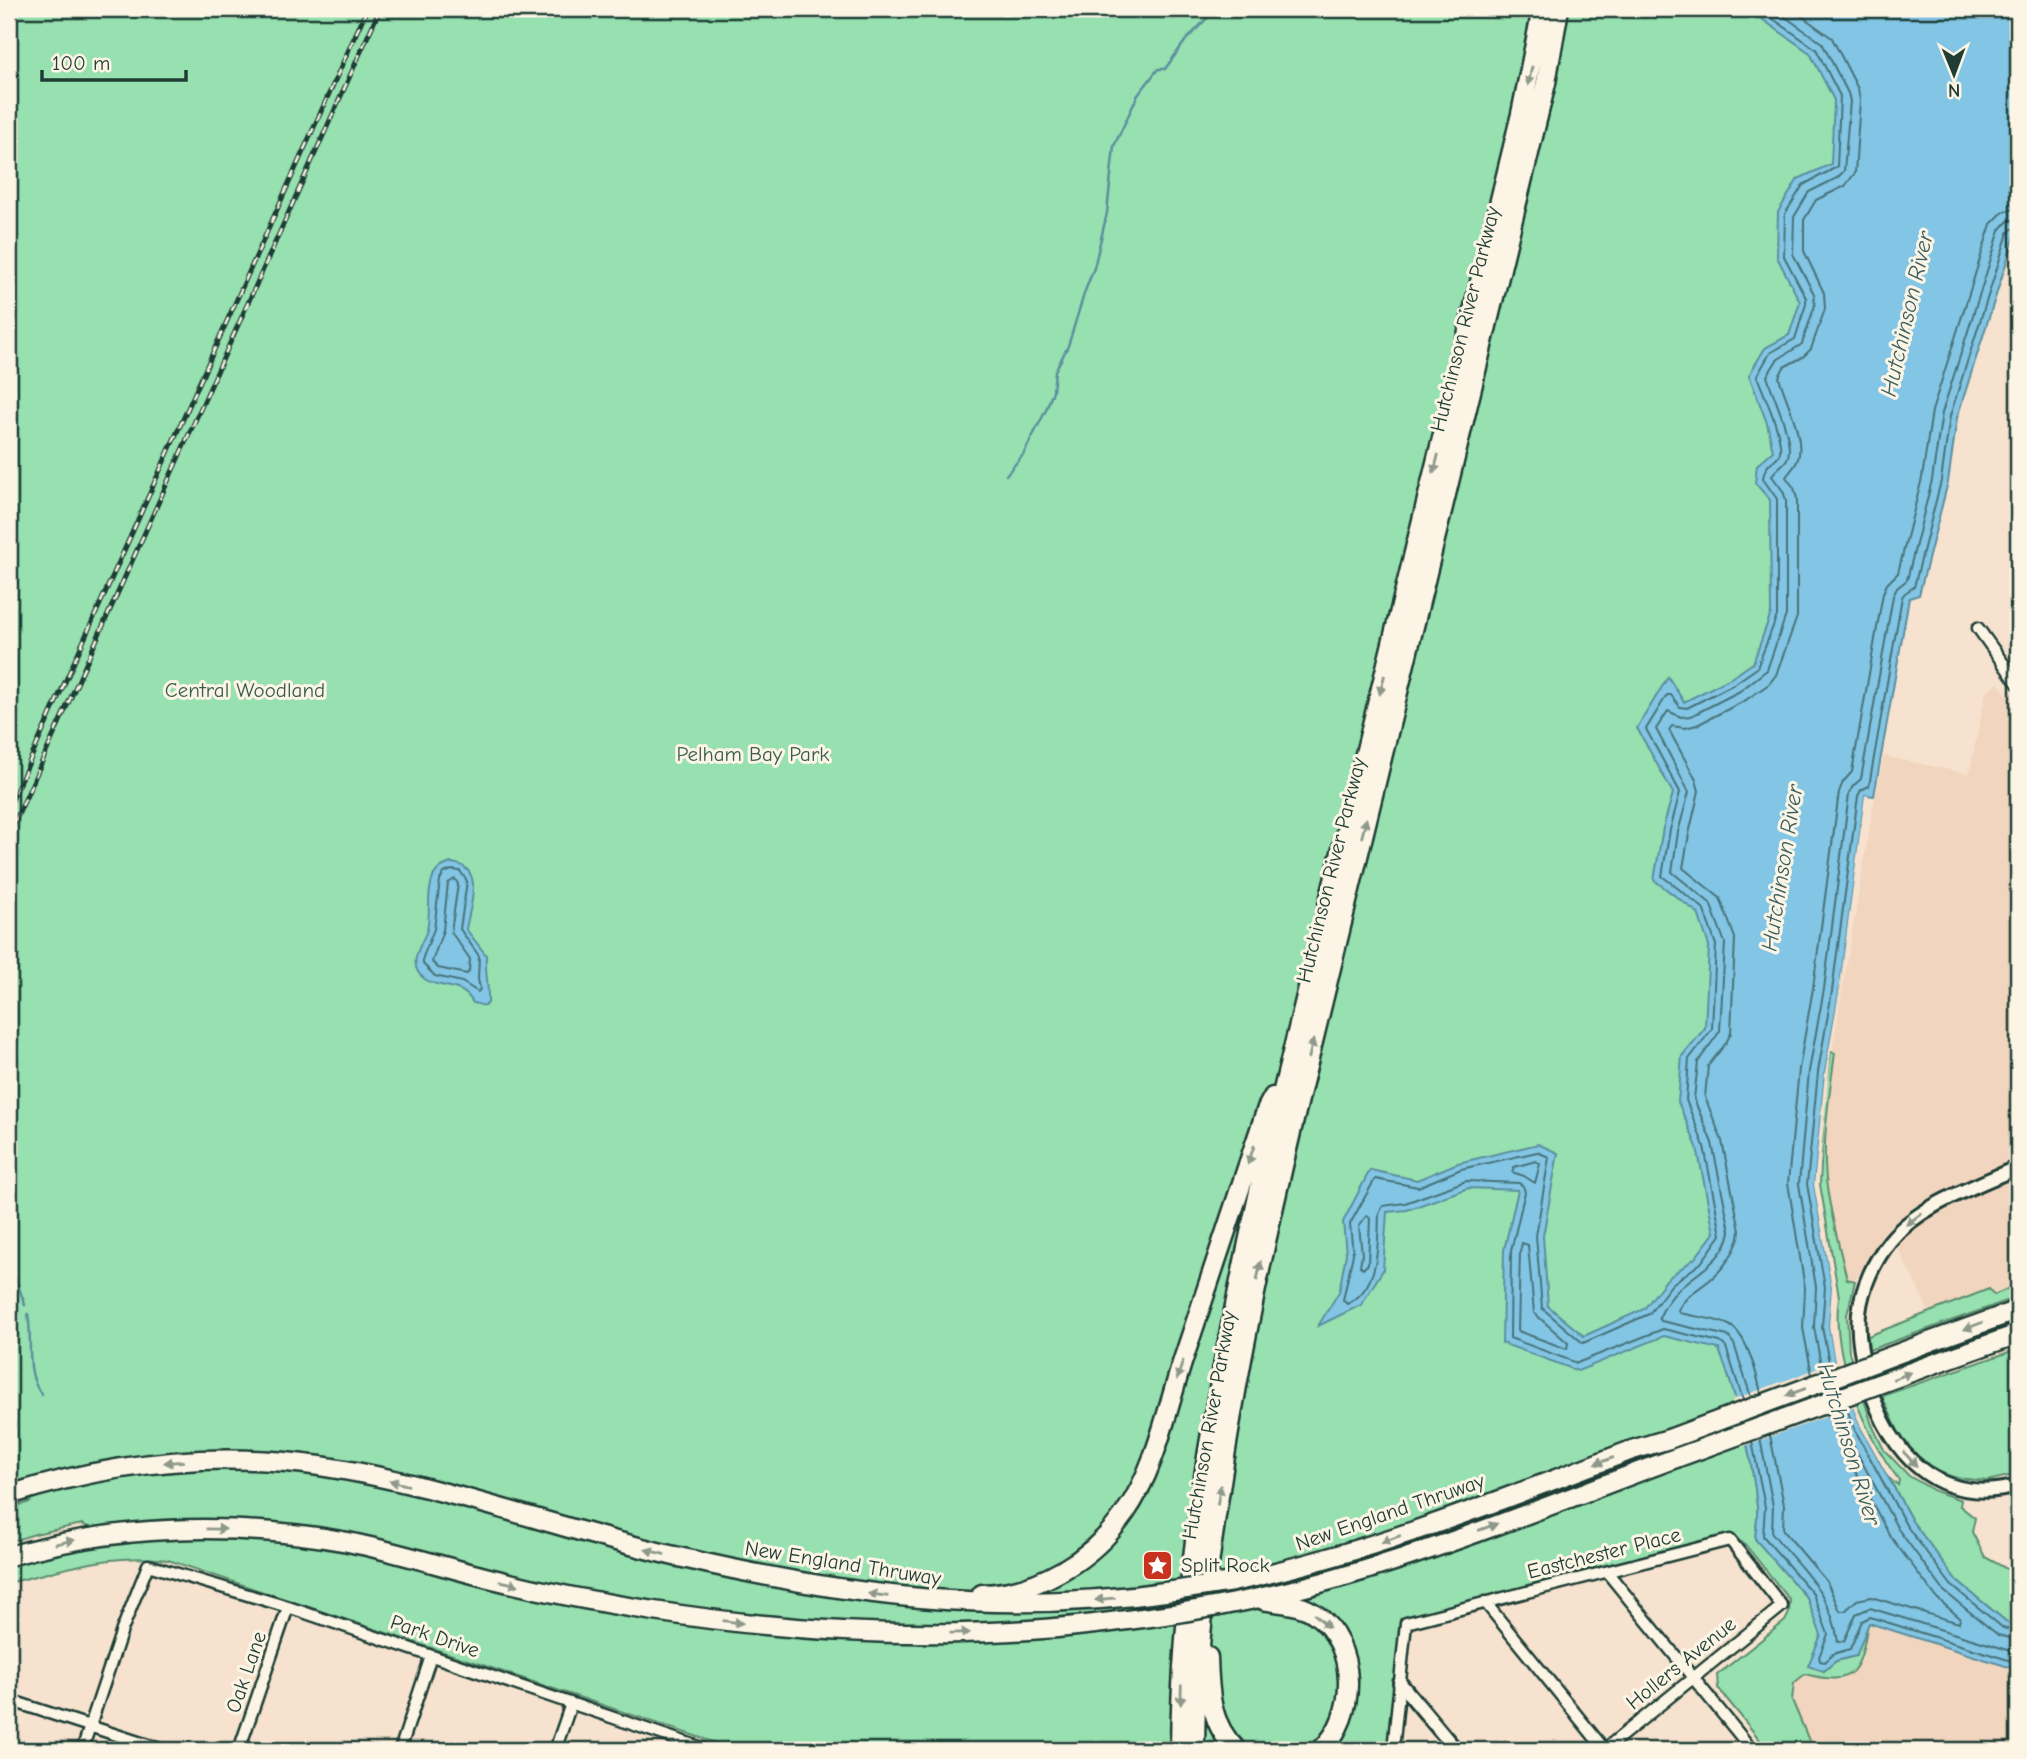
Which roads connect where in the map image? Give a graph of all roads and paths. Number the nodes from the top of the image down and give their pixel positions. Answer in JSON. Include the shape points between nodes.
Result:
{"nodes":[{"id":1,"x":1542,"y":9,"type":"edge"},
{"id":2,"x":1559,"y":9,"type":"edge"},
{"id":3,"x":1978,"y":628,"type":"dead end"},
{"id":4,"x":2018,"y":684,"type":"edge"},
{"id":5,"x":1288,"y":1070,"type":"junction"},
{"id":6,"x":2018,"y":1167,"type":"edge"},
{"id":7,"x":2018,"y":1310,"type":"edge"},
{"id":8,"x":2018,"y":1334,"type":"edge"},
{"id":9,"x":2018,"y":1486,"type":"edge"},
{"id":10,"x":9,"y":1495,"type":"edge"},
{"id":11,"x":9,"y":1556,"type":"edge"},
{"id":12,"x":1606,"y":1572,"type":"junction"},
{"id":13,"x":1205,"y":1590,"type":"junction"},
{"id":14,"x":1260,"y":1599,"type":"junction"},
{"id":15,"x":939,"y":1601,"type":"junction"},
{"id":16,"x":1485,"y":1602,"type":"junction"},
{"id":17,"x":1782,"y":1606,"type":"joint"},
{"id":18,"x":288,"y":1607,"type":"junction"},
{"id":19,"x":431,"y":1656,"type":"junction"},
{"id":20,"x":1694,"y":1678,"type":"junction"},
{"id":21,"x":1400,"y":1683,"type":"junction"},
{"id":22,"x":9,"y":1700,"type":"edge"},
{"id":23,"x":571,"y":1704,"type":"junction"},
{"id":24,"x":90,"y":1726,"type":"junction"},
{"id":25,"x":82,"y":1750,"type":"edge"},
{"id":26,"x":163,"y":1750,"type":"edge"},
{"id":27,"x":239,"y":1750,"type":"edge"},
{"id":28,"x":400,"y":1750,"type":"edge"},
{"id":29,"x":555,"y":1750,"type":"edge"},
{"id":30,"x":708,"y":1750,"type":"edge"},
{"id":31,"x":1180,"y":1750,"type":"edge"},
{"id":32,"x":1195,"y":1750,"type":"edge"},
{"id":33,"x":1237,"y":1750,"type":"edge"},
{"id":34,"x":1321,"y":1750,"type":"edge"},
{"id":35,"x":1393,"y":1750,"type":"edge"},
{"id":36,"x":1456,"y":1750,"type":"edge"},
{"id":37,"x":1604,"y":1750,"type":"edge"},
{"id":38,"x":1752,"y":1750,"type":"edge"}],
"edges":[{"from":1,"to":5,"type":"highway","name":"Hutchinson River Parkway","one_way":true,"via":[[1521,114]]},
{"from":13,"to":2,"type":"highway","name":"Hutchinson River Parkway","one_way":true,"via":[[1230,1422],[1270,1223],[1543,94]]},
{"from":3,"to":4,"type":"street"},
{"from":5,"to":15,"type":"highway","one_way":true,"via":[[1267,1108],[1151,1459],[1130,1505],[1096,1545],[1049,1577],[1012,1590]]},
{"from":5,"to":31,"type":"highway","name":"Hutchinson River Parkway","one_way":true,"via":[[1239,1286],[1199,1509],[1185,1631]]},
{"from":6,"to":9,"type":"street","one_way":true,"via":[[1924,1211],[1891,1240],[1865,1290],[1859,1344],[1874,1401],[1892,1437],[1925,1474],[1964,1489]]},
{"from":7,"to":15,"type":"highway","name":"New England Thruway","one_way":true,"bridge":true,"via":[[1370,1546],[1278,1573],[1096,1600],[1029,1604]]},
{"from":14,"to":8,"type":"highway","name":"New England Thruway","one_way":true,"bridge":true,"via":[[1417,1554]]},
{"from":15,"to":10,"type":"highway","name":"New England Thruway","one_way":true,"via":[[819,1587],[715,1566],[372,1475],[317,1466],[176,1461],[86,1473]]},
{"from":11,"to":14,"type":"highway","name":"New England Thruway","one_way":true,"bridge":true,"via":[[123,1532],[260,1531],[350,1543],[603,1602],[708,1619],[882,1633],[1055,1628]]},
{"from":12,"to":16,"type":"street","name":"Eastchester Place"},
{"from":12,"to":17,"type":"street","name":"Eastchester Place","via":[[1730,1540]]},
{"from":12,"to":20,"type":"street"},
{"from":13,"to":32,"type":"highway","name":"Hutchinson River Parkway"},
{"from":13,"to":33,"type":"highway","via":[[1212,1708],[1222,1734]]},
{"from":14,"to":34,"type":"highway","one_way":true,"via":[[1310,1611],[1329,1626],[1342,1648],[1347,1672],[1344,1710],[1337,1731]]},
{"from":16,"to":21,"type":"street","name":"Eastchester Place","via":[[1406,1623]]},
{"from":16,"to":37,"type":"street"},
{"from":17,"to":20,"type":"street","name":"Hollers Avenue"},
{"from":18,"to":19,"type":"street","name":"Park Drive"},
{"from":18,"to":24,"type":"street","name":"Park Drive","via":[[148,1564]]},
{"from":18,"to":27,"type":"street","name":"Oak Lane"},
{"from":19,"to":23,"type":"street","name":"Park Drive"},
{"from":19,"to":28,"type":"street"},
{"from":20,"to":37,"type":"street","name":"Hollers Avenue"},
{"from":20,"to":38,"type":"street"},
{"from":21,"to":35,"type":"street"},
{"from":21,"to":36,"type":"street"},
{"from":22,"to":24,"type":"street"},
{"from":23,"to":29,"type":"street"},
{"from":23,"to":30,"type":"street","name":"Park Drive"},
{"from":24,"to":25,"type":"street"},
{"from":24,"to":26,"type":"street"}]}
